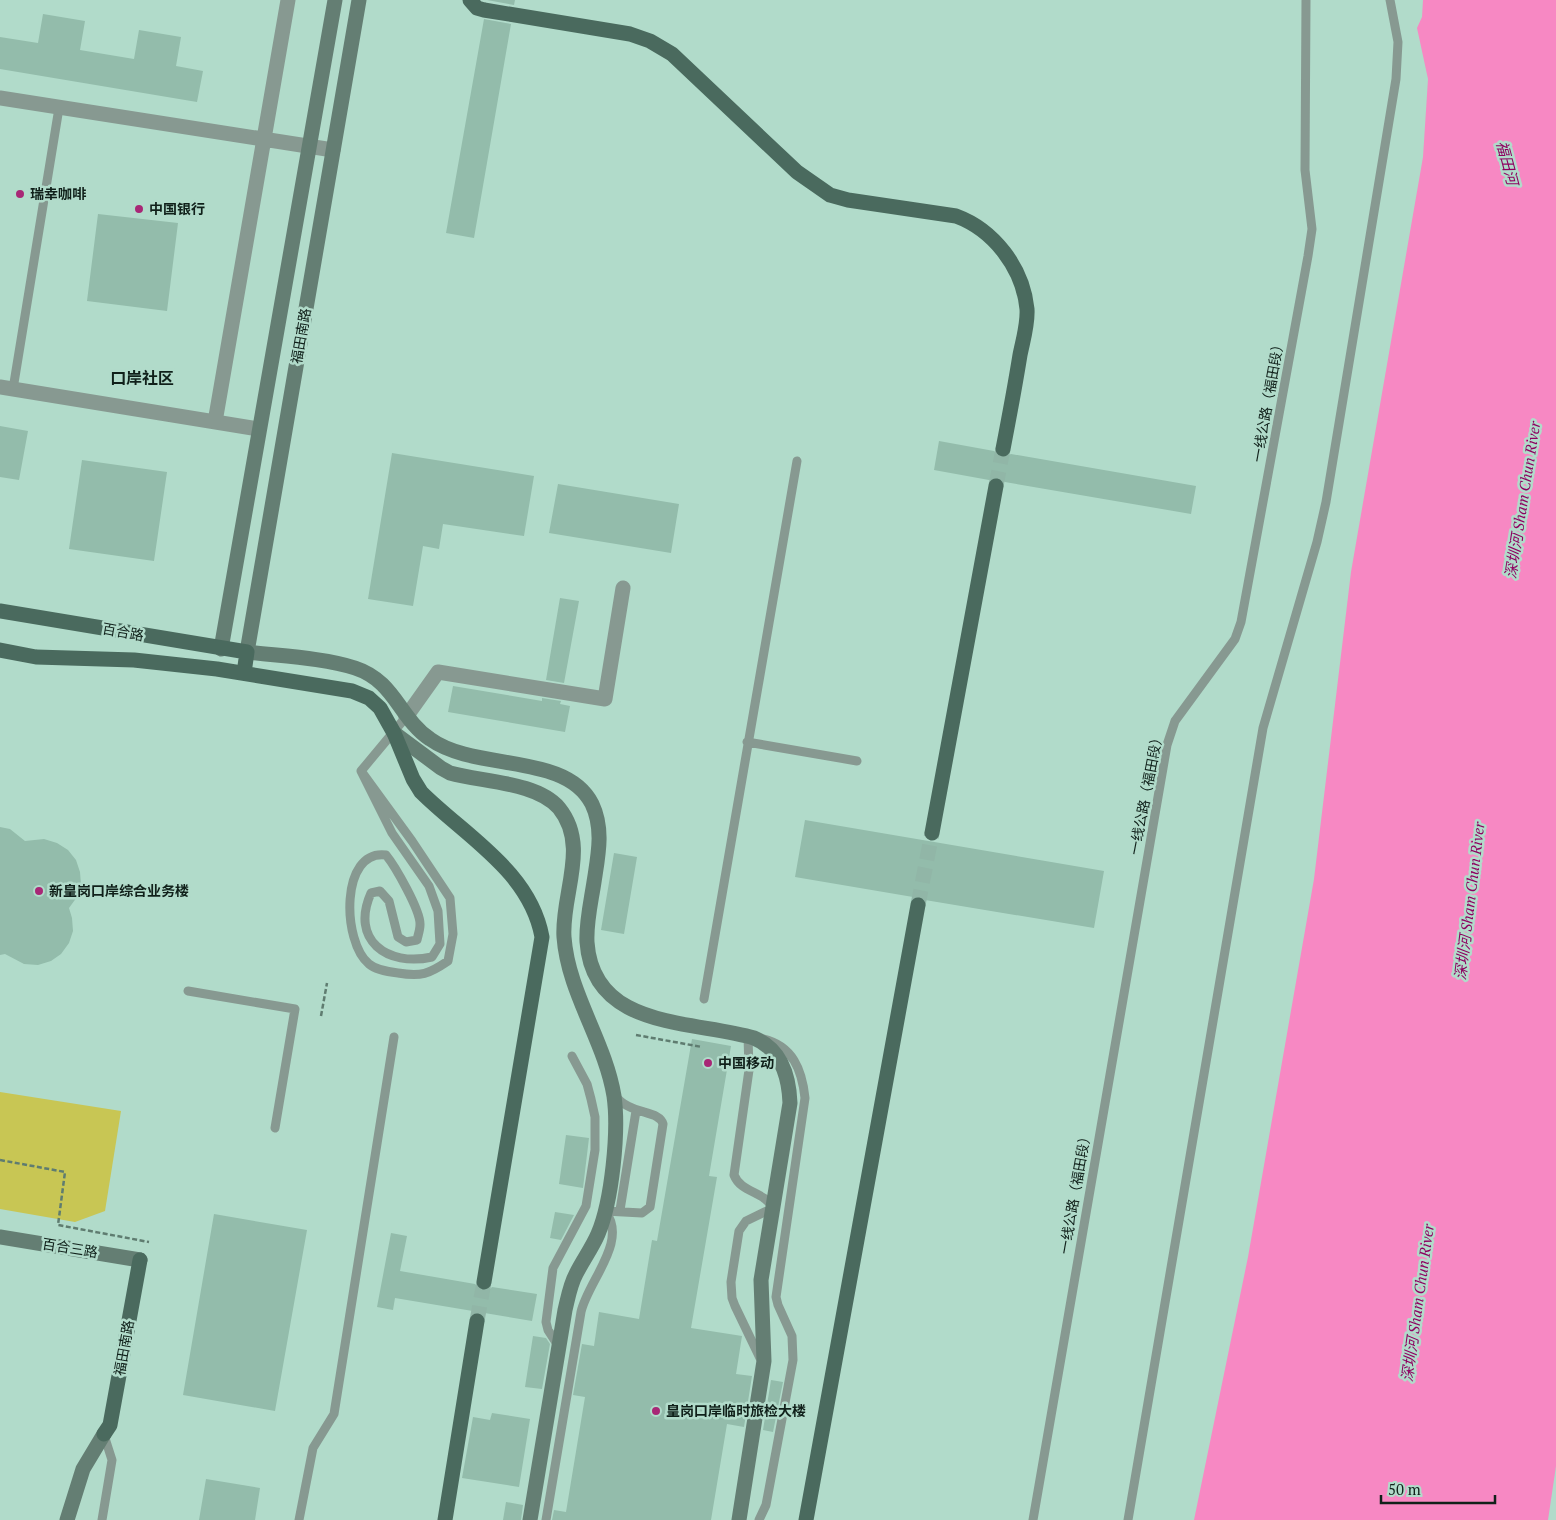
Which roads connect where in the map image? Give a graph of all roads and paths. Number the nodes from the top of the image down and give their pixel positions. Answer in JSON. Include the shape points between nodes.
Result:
{"nodes":[{"id":1,"x":288,"y":0,"type":"edge"},
{"id":2,"x":335,"y":0,"type":"edge"},
{"id":3,"x":358,"y":0,"type":"edge"},
{"id":4,"x":470,"y":0,"type":"edge"},
{"id":5,"x":1306,"y":0,"type":"edge"},
{"id":6,"x":1390,"y":0,"type":"edge"},
{"id":7,"x":0,"y":98,"type":"edge"},
{"id":8,"x":59,"y":108,"type":"junction"},
{"id":9,"x":263,"y":140,"type":"junction"},
{"id":10,"x":308,"y":146,"type":"junction"},
{"id":11,"x":333,"y":150,"type":"junction"},
{"id":12,"x":6,"y":388,"type":"edge"},
{"id":13,"x":215,"y":422,"type":"junction"},
{"id":14,"x":258,"y":430,"type":"junction"},
{"id":15,"x":1003,"y":449,"type":"tunnel mouth"},
{"id":16,"x":798,"y":461,"type":"dead end"},
{"id":17,"x":996,"y":486,"type":"tunnel mouth"},
{"id":18,"x":623,"y":588,"type":"dead end"},
{"id":19,"x":0,"y":611,"type":"edge"},
{"id":20,"x":221,"y":649,"type":"junction"},
{"id":21,"x":0,"y":650,"type":"edge"},
{"id":22,"x":247,"y":652,"type":"junction"},
{"id":23,"x":217,"y":669,"type":"junction"},
{"id":24,"x":244,"y":673,"type":"junction"},
{"id":25,"x":406,"y":718,"type":"junction"},
{"id":26,"x":394,"y":733,"type":"junction"},
{"id":27,"x":747,"y":742,"type":"junction"},
{"id":28,"x":857,"y":761,"type":"dead end"},
{"id":29,"x":361,"y":771,"type":"junction"},
{"id":30,"x":932,"y":833,"type":"tunnel mouth"},
{"id":31,"x":918,"y":905,"type":"tunnel mouth"},
{"id":32,"x":327,"y":983,"type":"dead end"},
{"id":33,"x":188,"y":991,"type":"dead end"},
{"id":34,"x":704,"y":999,"type":"dead end"},
{"id":35,"x":321,"y":1016,"type":"dead end"},
{"id":36,"x":636,"y":1035,"type":"dead end"},
{"id":37,"x":746,"y":1035,"type":"junction"},
{"id":38,"x":394,"y":1037,"type":"dead end"},
{"id":39,"x":702,"y":1047,"type":"dead end"},
{"id":40,"x":572,"y":1056,"type":"dead end"},
{"id":41,"x":612,"y":1086,"type":"junction"},
{"id":42,"x":636,"y":1111,"type":"junction"},
{"id":43,"x":275,"y":1128,"type":"dead end"},
{"id":44,"x":0,"y":1160,"type":"edge"},
{"id":45,"x":773,"y":1208,"type":"junction"},
{"id":46,"x":620,"y":1210,"type":"junction"},
{"id":47,"x":605,"y":1211,"type":"junction"},
{"id":48,"x":0,"y":1237,"type":"edge"},
{"id":49,"x":149,"y":1242,"type":"dead end"},
{"id":50,"x":140,"y":1260,"type":"joint"},
{"id":51,"x":484,"y":1282,"type":"tunnel mouth"},
{"id":52,"x":478,"y":1321,"type":"tunnel mouth"},
{"id":53,"x":559,"y":1347,"type":"junction"},
{"id":54,"x":762,"y":1375,"type":"junction"},
{"id":55,"x":104,"y":1434,"type":"junction"},
{"id":56,"x":67,"y":1520,"type":"edge"},
{"id":57,"x":102,"y":1520,"type":"edge"},
{"id":58,"x":299,"y":1520,"type":"edge"},
{"id":59,"x":445,"y":1520,"type":"edge"},
{"id":60,"x":530,"y":1520,"type":"edge"},
{"id":61,"x":546,"y":1520,"type":"edge"},
{"id":62,"x":739,"y":1520,"type":"edge"},
{"id":63,"x":759,"y":1520,"type":"edge"},
{"id":64,"x":806,"y":1520,"type":"edge"},
{"id":65,"x":1033,"y":1520,"type":"edge"},
{"id":66,"x":1128,"y":1520,"type":"edge"}],
"edges":[{"from":1,"to":9,"type":"street"},
{"from":2,"to":10,"type":"main road","name":"福田南路"},
{"from":3,"to":11,"type":"main road","name":"福田南路"},
{"from":4,"to":15,"type":"main road","via":[[484,10],[630,34],[650,41],[672,54],[797,172],[830,195],[956,216],[984,230],[1014,269],[1027,311]]},
{"from":5,"to":65,"type":"lane","name":"一线公路（福田段）","via":[[1304,170],[1312,229],[1308,256],[1241,622],[1235,639],[1175,721],[1167,745]]},
{"from":6,"to":66,"type":"lane","via":[[1398,42],[1396,79],[1326,502],[1261,736]]},
{"from":7,"to":8,"type":"street"},
{"from":8,"to":9,"type":"street"},
{"from":8,"to":12,"type":"lane"},
{"from":9,"to":10,"type":"street"},
{"from":9,"to":13,"type":"street"},
{"from":10,"to":11,"type":"street"},
{"from":10,"to":14,"type":"main road","name":"福田南路"},
{"from":11,"to":22,"type":"main road","name":"福田南路"},
{"from":12,"to":13,"type":"street"},
{"from":13,"to":14,"type":"street"},
{"from":14,"to":20,"type":"main road","name":"福田南路"},
{"from":16,"to":27,"type":"lane"},
{"from":17,"to":30,"type":"main road"},
{"from":18,"to":25,"type":"street","via":[[606,699],[438,672]]},
{"from":19,"to":20,"type":"main road","name":"百合路"},
{"from":20,"to":22,"type":"main road","name":"百合路"},
{"from":20,"to":23,"type":"main road","name":"福田南路"},
{"from":21,"to":23,"type":"main road","name":"百合路","via":[[36,657],[134,660]]},
{"from":22,"to":24,"type":"main road","name":"福田南路"},
{"from":22,"to":25,"type":"main road","via":[[356,668],[391,691]]},
{"from":23,"to":24,"type":"main road","name":"百合路"},
{"from":24,"to":26,"type":"main road","name":"百合路","via":[[352,691],[369,698],[380,708]]},
{"from":25,"to":26,"type":"lane"},
{"from":25,"to":37,"type":"main road","via":[[429,739],[460,755],[551,772],[578,786],[591,803],[599,825],[587,931],[590,958],[601,982],[620,1003],[643,1015]]},
{"from":26,"to":29,"type":"lane"},
{"from":26,"to":41,"type":"main road","via":[[441,768],[461,776],[535,791],[561,810],[570,829],[574,851],[564,927],[566,952]]},
{"from":26,"to":51,"type":"main road","name":"百合路","via":[[421,792],[498,861],[526,894],[542,937]]},
{"from":27,"to":28,"type":"lane"},
{"from":27,"to":34,"type":"lane"},
{"from":29,"to":29,"type":"lane","via":[[392,833],[429,886],[438,911],[440,944],[432,957],[415,961],[397,958],[375,946],[365,932],[371,893],[380,891],[389,901],[398,937],[406,942],[417,940],[421,923],[391,861],[386,855],[375,854],[367,858],[351,888],[349,918],[355,943],[370,965],[417,976],[434,971],[448,961],[453,934],[450,898]]},
{"from":31,"to":64,"type":"main road"},
{"from":32,"to":35,"type":"path"},
{"from":33,"to":43,"type":"lane","via":[[295,1009]]},
{"from":36,"to":39,"type":"path"},
{"from":37,"to":45,"type":"lane","via":[[749,1070],[734,1175],[740,1184],[764,1197]]},
{"from":37,"to":45,"type":"main road","via":[[762,1041],[773,1050],[788,1084],[788,1115]]},
{"from":37,"to":63,"type":"lane","via":[[772,1041],[791,1054],[800,1072],[805,1098],[776,1297],[792,1336],[792,1360],[766,1505]]},
{"from":38,"to":58,"type":"lane","via":[[334,1414],[313,1448]]},
{"from":40,"to":53,"type":"lane","via":[[591,1098],[595,1117],[595,1150],[586,1206],[553,1268],[546,1322]]},
{"from":41,"to":42,"type":"lane","via":[[619,1100]]},
{"from":41,"to":47,"type":"main road","via":[[615,1137]]},
{"from":42,"to":46,"type":"lane"},
{"from":42,"to":46,"type":"lane","via":[[655,1114],[663,1124],[650,1207],[642,1213]]},
{"from":44,"to":49,"type":"path","via":[[65,1172],[58,1225]]},
{"from":45,"to":54,"type":"main road","via":[[760,1290],[765,1336]]},
{"from":45,"to":54,"type":"lane","via":[[746,1221],[739,1231],[731,1290],[734,1306],[756,1347]]},
{"from":46,"to":47,"type":"lane"},
{"from":47,"to":53,"type":"main road","via":[[594,1242],[573,1280]]},
{"from":47,"to":61,"type":"lane","via":[[610,1220],[612,1240],[607,1257],[583,1302]]},
{"from":48,"to":50,"type":"main road","name":"百合三路"},
{"from":50,"to":55,"type":"main road","name":"福田南路","via":[[110,1425]]},
{"from":52,"to":59,"type":"main road"},
{"from":53,"to":60,"type":"main road"},
{"from":54,"to":62,"type":"main road"},
{"from":55,"to":56,"type":"main road","via":[[83,1469]]},
{"from":55,"to":57,"type":"lane","via":[[112,1460]]}]}
